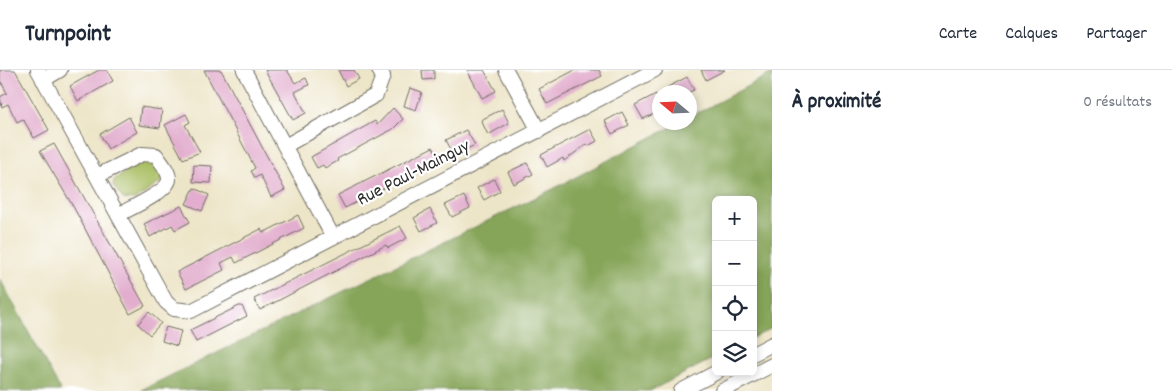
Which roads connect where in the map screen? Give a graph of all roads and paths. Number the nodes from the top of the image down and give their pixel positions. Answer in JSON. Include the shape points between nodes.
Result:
{"nodes":[{"id":1,"x":60,"y":70,"type":"edge"},
{"id":2,"x":244,"y":70,"type":"edge"},
{"id":3,"x":380,"y":70,"type":"edge"},
{"id":4,"x":506,"y":70,"type":"edge"},
{"id":5,"x":655,"y":70,"type":"edge"},
{"id":6,"x":41,"y":75,"type":"edge"},
{"id":7,"x":539,"y":131,"type":"junction"},
{"id":8,"x":285,"y":146,"type":"junction"},
{"id":9,"x":97,"y":176,"type":"junction"},
{"id":10,"x":118,"y":215,"type":"junction"},
{"id":11,"x":333,"y":237,"type":"junction"},
{"id":12,"x":772,"y":344,"type":"edge"},
{"id":13,"x":757,"y":352,"type":"edge"},
{"id":14,"x":772,"y":365,"type":"edge"},
{"id":15,"x":712,"y":375,"type":"edge"},
{"id":16,"x":681,"y":391,"type":"edge"},
{"id":17,"x":722,"y":391,"type":"edge"}],
"edges":[{"from":1,"to":6,"type":"street"},
{"from":2,"to":8,"type":"street"},
{"from":3,"to":8,"type":"street","via":[[383,76],[376,95]]},
{"from":4,"to":7,"type":"street"},
{"from":5,"to":7,"type":"street","name":"Rue Paul-Mainguy"},
{"from":6,"to":9,"type":"street"},
{"from":7,"to":11,"type":"street","name":"Rue Paul-Mainguy"},
{"from":8,"to":11,"type":"street"},
{"from":9,"to":10,"type":"street"},
{"from":9,"to":10,"type":"street","via":[[149,153],[156,155],[168,173],[169,181],[165,188]]},
{"from":10,"to":11,"type":"street","name":"Rue Paul-Mainguy","via":[[166,302],[174,309],[191,311]]},
{"from":12,"to":13,"type":"street"},
{"from":14,"to":17,"type":"street"},
{"from":15,"to":16,"type":"street"}]}
